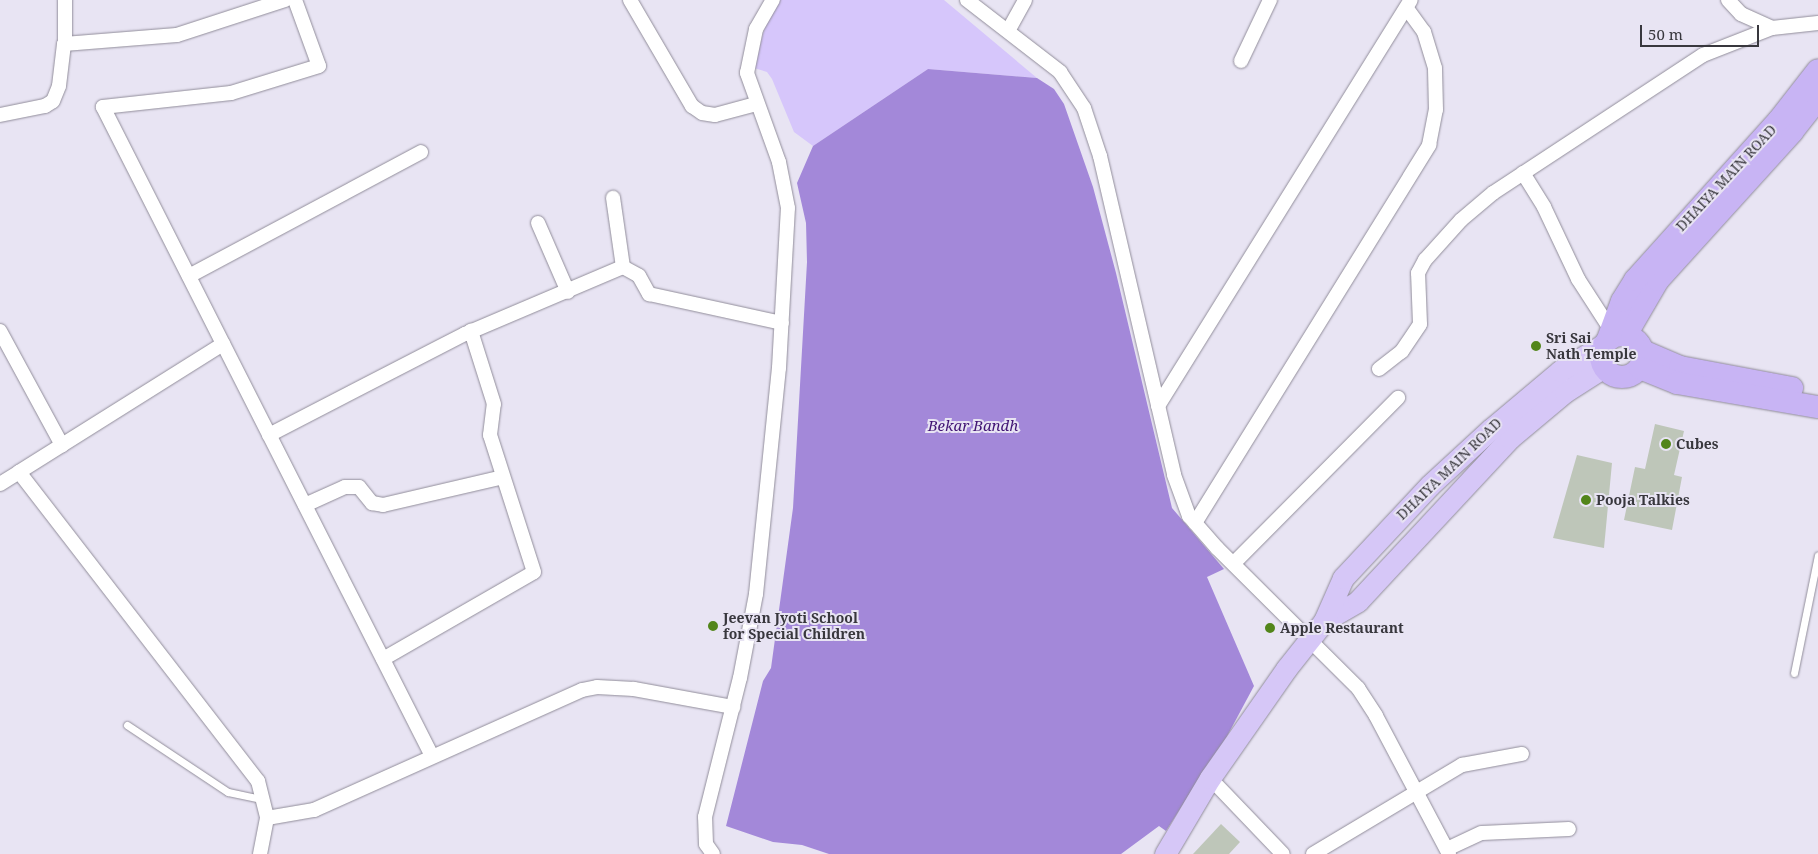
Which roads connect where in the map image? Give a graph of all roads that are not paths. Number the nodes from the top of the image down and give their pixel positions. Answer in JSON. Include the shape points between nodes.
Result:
{"nodes":[{"id":1,"x":65,"y":0,"type":"edge"},
{"id":2,"x":285,"y":0,"type":"edge"},
{"id":3,"x":295,"y":0,"type":"edge"},
{"id":4,"x":630,"y":0,"type":"edge"},
{"id":5,"x":773,"y":0,"type":"edge"},
{"id":6,"x":967,"y":0,"type":"edge"},
{"id":7,"x":1025,"y":0,"type":"edge"},
{"id":8,"x":1270,"y":0,"type":"edge"},
{"id":9,"x":1728,"y":0,"type":"edge"},
{"id":10,"x":1409,"y":4,"type":"edge"},
{"id":11,"x":1818,"y":23,"type":"edge"},
{"id":12,"x":1772,"y":28,"type":"junction"},
{"id":13,"x":1008,"y":31,"type":"junction"},
{"id":14,"x":65,"y":44,"type":"junction"},
{"id":15,"x":1241,"y":61,"type":"dead end"},
{"id":16,"x":1818,"y":70,"type":"edge"},
{"id":17,"x":1818,"y":99,"type":"edge"},
{"id":18,"x":756,"y":104,"type":"junction"},
{"id":19,"x":0,"y":115,"type":"edge"},
{"id":20,"x":421,"y":152,"type":"dead end"},
{"id":21,"x":1523,"y":173,"type":"junction"},
{"id":22,"x":613,"y":198,"type":"dead end"},
{"id":23,"x":538,"y":223,"type":"dead end"},
{"id":24,"x":623,"y":267,"type":"junction"},
{"id":25,"x":188,"y":276,"type":"junction"},
{"id":26,"x":568,"y":292,"type":"junction"},
{"id":27,"x":782,"y":323,"type":"junction"},
{"id":28,"x":0,"y":331,"type":"edge"},
{"id":29,"x":471,"y":331,"type":"junction"},
{"id":30,"x":1612,"y":337,"type":"junction"},
{"id":31,"x":223,"y":344,"type":"junction"},
{"id":32,"x":1641,"y":360,"type":"junction"},
{"id":33,"x":1604,"y":367,"type":"junction"},
{"id":34,"x":1378,"y":369,"type":"dead end"},
{"id":35,"x":1818,"y":392,"type":"edge"},
{"id":36,"x":1398,"y":398,"type":"dead end"},
{"id":37,"x":1158,"y":406,"type":"junction"},
{"id":38,"x":1818,"y":407,"type":"edge"},
{"id":39,"x":269,"y":435,"type":"junction"},
{"id":40,"x":62,"y":445,"type":"junction"},
{"id":41,"x":19,"y":472,"type":"junction"},
{"id":42,"x":503,"y":477,"type":"junction"},
{"id":43,"x":0,"y":484,"type":"edge"},
{"id":44,"x":305,"y":505,"type":"junction"},
{"id":45,"x":1195,"y":523,"type":"junction"},
{"id":46,"x":1818,"y":555,"type":"edge"},
{"id":47,"x":1234,"y":563,"type":"junction"},
{"id":48,"x":1324,"y":621,"type":"junction"},
{"id":49,"x":1309,"y":639,"type":"junction"},
{"id":50,"x":383,"y":658,"type":"junction"},
{"id":51,"x":1794,"y":673,"type":"dead end"},
{"id":52,"x":733,"y":707,"type":"junction"},
{"id":53,"x":127,"y":725,"type":"dead end"},
{"id":54,"x":1522,"y":754,"type":"dead end"},
{"id":55,"x":432,"y":756,"type":"junction"},
{"id":56,"x":1210,"y":778,"type":"junction"},
{"id":57,"x":1416,"y":790,"type":"junction"},
{"id":58,"x":265,"y":800,"type":"junction"},
{"id":59,"x":267,"y":818,"type":"junction"},
{"id":60,"x":1569,"y":829,"type":"dead end"},
{"id":61,"x":1448,"y":851,"type":"edge"},
{"id":62,"x":260,"y":854,"type":"edge"},
{"id":63,"x":713,"y":854,"type":"edge"},
{"id":64,"x":1164,"y":854,"type":"edge"},
{"id":65,"x":1283,"y":854,"type":"edge"},
{"id":66,"x":1313,"y":854,"type":"edge"}],
"edges":[{"from":1,"to":14,"type":"street"},
{"from":2,"to":14,"type":"street","via":[[177,35]]},
{"from":3,"to":25,"type":"street","via":[[320,66],[231,92],[103,108]]},
{"from":4,"to":18,"type":"street","via":[[692,106],[702,114],[715,115]]},
{"from":5,"to":18,"type":"street","via":[[756,29],[748,62],[749,85]]},
{"from":6,"to":13,"type":"street"},
{"from":7,"to":13,"type":"street"},
{"from":8,"to":15,"type":"street"},
{"from":9,"to":12,"type":"street","via":[[1741,14]]},
{"from":10,"to":37,"type":"street"},
{"from":10,"to":45,"type":"street","via":[[1424,32],[1434,68],[1436,110],[1429,145]]},
{"from":11,"to":12,"type":"street"},
{"from":12,"to":21,"type":"street","via":[[1703,55]]},
{"from":13,"to":37,"type":"street","via":[[1060,72],[1084,108],[1100,156]]},
{"from":14,"to":19,"type":"street","via":[[54,101],[46,106]]},
{"from":16,"to":30,"type":"highway","name":"DHAIYA MAIN ROAD","via":[[1779,120],[1635,280],[1622,301]]},
{"from":17,"to":30,"type":"highway","name":"DHAIYA MAIN ROAD","via":[[1658,280]]},
{"from":18,"to":27,"type":"street","via":[[775,148],[788,208]]},
{"from":20,"to":25,"type":"street"},
{"from":21,"to":30,"type":"street"},
{"from":21,"to":34,"type":"street","via":[[1476,206],[1425,260],[1418,273],[1420,324],[1402,351]]},
{"from":22,"to":24,"type":"street"},
{"from":23,"to":26,"type":"street"},
{"from":24,"to":26,"type":"street"},
{"from":24,"to":27,"type":"street","via":[[639,276],[649,294]]},
{"from":25,"to":31,"type":"street"},
{"from":26,"to":29,"type":"street"},
{"from":27,"to":52,"type":"street","via":[[756,594]]},
{"from":28,"to":40,"type":"street"},
{"from":29,"to":39,"type":"street"},
{"from":29,"to":42,"type":"street","via":[[494,404],[489,429]]},
{"from":30,"to":32,"type":"highway","via":[[1637,340]]},
{"from":30,"to":33,"type":"highway","via":[[1601,355]]},
{"from":30,"to":48,"type":"main road","name":"DHAIYA MAIN ROAD","via":[[1537,389],[1430,485],[1343,578]]},
{"from":31,"to":39,"type":"street"},
{"from":31,"to":40,"type":"street"},
{"from":32,"to":33,"type":"highway","via":[[1625,377],[1613,375]]},
{"from":32,"to":35,"type":"highway"},
{"from":32,"to":38,"type":"highway","via":[[1700,388]]},
{"from":33,"to":48,"type":"main road","name":"DHAIYA MAIN ROAD","via":[[1565,392],[1510,438],[1358,601]]},
{"from":36,"to":47,"type":"street"},
{"from":37,"to":45,"type":"street","via":[[1180,494]]},
{"from":39,"to":44,"type":"street"},
{"from":40,"to":41,"type":"street"},
{"from":41,"to":43,"type":"street"},
{"from":41,"to":58,"type":"street","via":[[258,781]]},
{"from":42,"to":44,"type":"street","via":[[383,505],[372,502],[359,487],[345,487]]},
{"from":42,"to":50,"type":"street","via":[[534,572]]},
{"from":44,"to":50,"type":"street"},
{"from":45,"to":47,"type":"street"},
{"from":46,"to":51,"type":"lane"},
{"from":47,"to":49,"type":"street"},
{"from":48,"to":49,"type":"main road","name":"DHAIYA MAIN ROAD"},
{"from":49,"to":56,"type":"main road","name":"DHAIYA MAIN ROAD"},
{"from":49,"to":57,"type":"street","via":[[1358,688]]},
{"from":50,"to":55,"type":"street"},
{"from":52,"to":55,"type":"street","via":[[634,689],[597,687],[567,696]]},
{"from":52,"to":63,"type":"street","via":[[705,818],[706,844]]},
{"from":53,"to":58,"type":"lane","via":[[228,792]]},
{"from":54,"to":57,"type":"street","via":[[1462,765]]},
{"from":55,"to":59,"type":"street","via":[[314,810]]},
{"from":56,"to":64,"type":"main road","name":"DHAIYA MAIN ROAD"},
{"from":56,"to":65,"type":"street"},
{"from":57,"to":61,"type":"street"},
{"from":57,"to":66,"type":"street"},
{"from":58,"to":59,"type":"street"},
{"from":59,"to":62,"type":"street"},
{"from":60,"to":61,"type":"street","via":[[1482,833]]}]}
